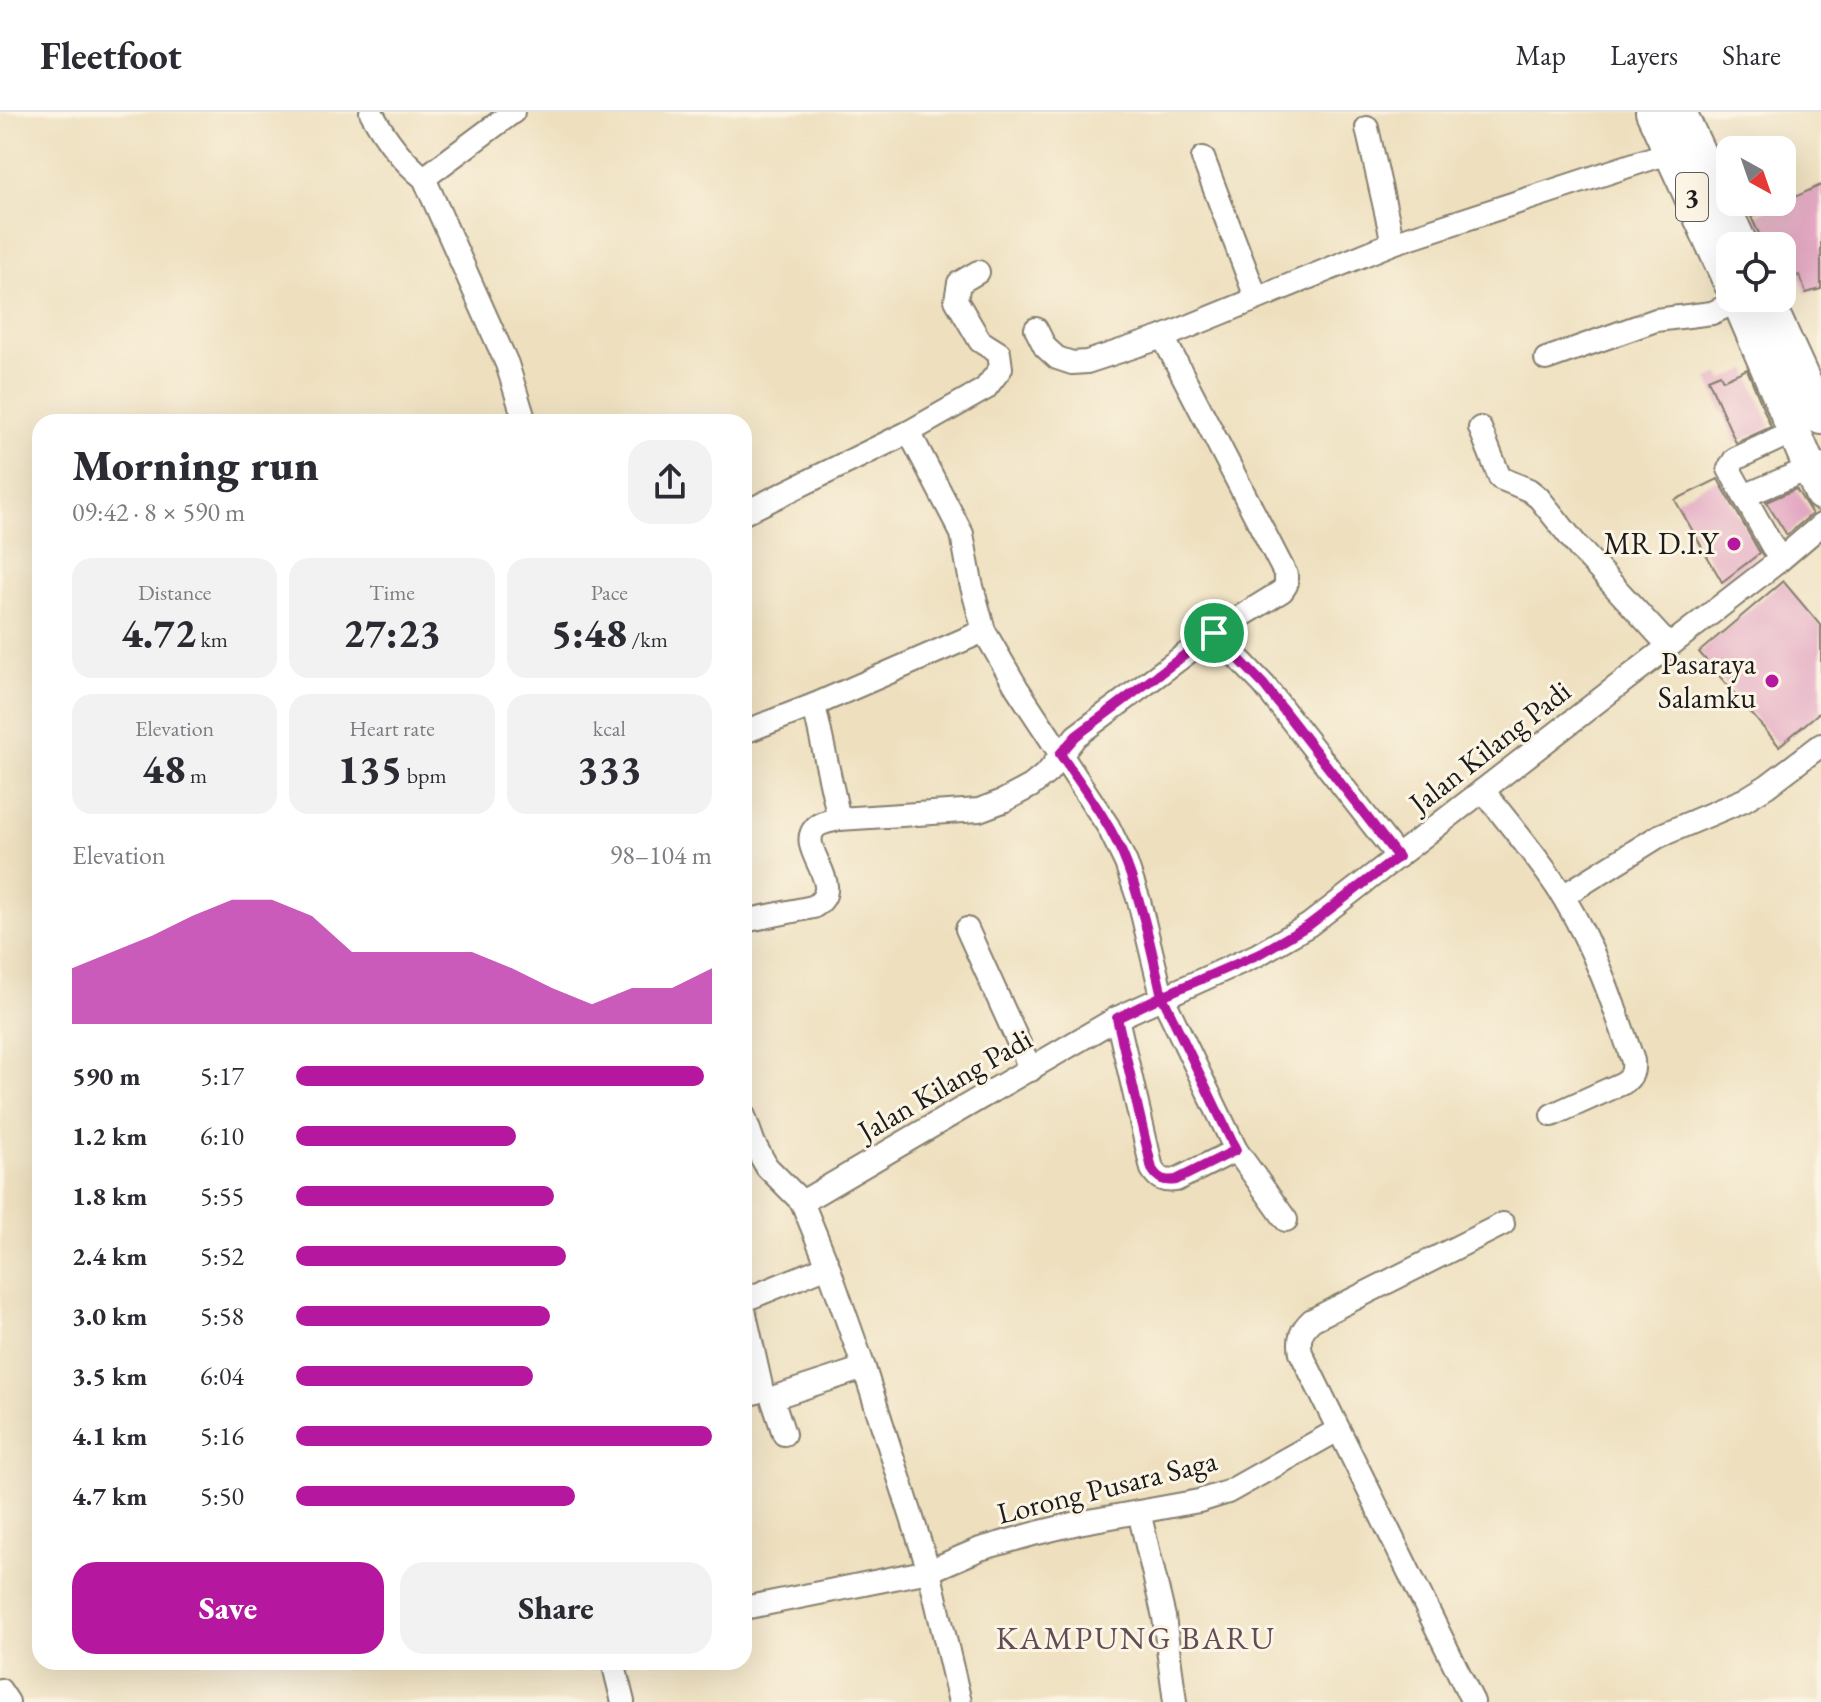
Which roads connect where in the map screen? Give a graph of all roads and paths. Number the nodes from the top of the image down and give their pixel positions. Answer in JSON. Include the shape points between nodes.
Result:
{"nodes":[{"id":1,"x":371,"y":112,"type":"edge"},
{"id":2,"x":513,"y":112,"type":"edge"},
{"id":3,"x":1652,"y":112,"type":"edge"},
{"id":4,"x":1680,"y":112,"type":"edge"},
{"id":5,"x":1367,"y":128,"type":"dead end"},
{"id":6,"x":1671,"y":152,"type":"junction"},
{"id":7,"x":1203,"y":158,"type":"dead end"},
{"id":8,"x":424,"y":178,"type":"junction"},
{"id":9,"x":1736,"y":232,"type":"edge"},
{"id":10,"x":1716,"y":241,"type":"edge"},
{"id":11,"x":1393,"y":243,"type":"junction"},
{"id":12,"x":978,"y":272,"type":"dead end"},
{"id":13,"x":1256,"y":297,"type":"junction"},
{"id":14,"x":1716,"y":311,"type":"edge"},
{"id":15,"x":1752,"y":312,"type":"edge"},
{"id":16,"x":1036,"y":329,"type":"dead end"},
{"id":17,"x":1163,"y":337,"type":"junction"},
{"id":18,"x":1546,"y":359,"type":"dead end"},
{"id":19,"x":523,"y":414,"type":"edge"},
{"id":20,"x":1808,"y":425,"type":"edge"},
{"id":21,"x":1480,"y":428,"type":"dead end"},
{"id":22,"x":909,"y":432,"type":"junction"},
{"id":23,"x":1817,"y":475,"type":"edge"},
{"id":24,"x":1744,"y":496,"type":"junction"},
{"id":25,"x":752,"y":509,"type":"edge"},
{"id":26,"x":1821,"y":525,"type":"edge"},
{"id":27,"x":1780,"y":560,"type":"junction"},
{"id":28,"x":984,"y":631,"type":"junction"},
{"id":29,"x":1214,"y":633,"type":"junction"},
{"id":30,"x":1669,"y":646,"type":"junction"},
{"id":31,"x":814,"y":705,"type":"junction"},
{"id":32,"x":752,"y":729,"type":"edge"},
{"id":33,"x":1821,"y":745,"type":"edge"},
{"id":34,"x":1060,"y":754,"type":"junction"},
{"id":35,"x":1483,"y":790,"type":"junction"},
{"id":36,"x":839,"y":819,"type":"junction"},
{"id":37,"x":1398,"y":857,"type":"junction"},
{"id":38,"x":1563,"y":896,"type":"junction"},
{"id":39,"x":752,"y":919,"type":"edge"},
{"id":40,"x":967,"y":929,"type":"dead end"},
{"id":41,"x":1162,"y":996,"type":"junction"},
{"id":42,"x":1117,"y":1018,"type":"junction"},
{"id":43,"x":1031,"y":1070,"type":"junction"},
{"id":44,"x":1552,"y":1115,"type":"dead end"},
{"id":45,"x":752,"y":1138,"type":"edge"},
{"id":46,"x":1236,"y":1150,"type":"junction"},
{"id":47,"x":802,"y":1202,"type":"junction"},
{"id":48,"x":1286,"y":1220,"type":"dead end"},
{"id":49,"x":1503,"y":1224,"type":"dead end"},
{"id":50,"x":828,"y":1266,"type":"junction"},
{"id":51,"x":752,"y":1297,"type":"edge"},
{"id":52,"x":752,"y":1346,"type":"edge"},
{"id":53,"x":864,"y":1368,"type":"junction"},
{"id":54,"x":752,"y":1393,"type":"edge"},
{"id":55,"x":1338,"y":1430,"type":"junction"},
{"id":56,"x":784,"y":1434,"type":"dead end"},
{"id":57,"x":1139,"y":1512,"type":"junction"},
{"id":58,"x":929,"y":1571,"type":"junction"},
{"id":59,"x":752,"y":1606,"type":"edge"},
{"id":60,"x":615,"y":1670,"type":"edge"},
{"id":61,"x":0,"y":1690,"type":"edge"},
{"id":62,"x":8,"y":1702,"type":"edge"},
{"id":63,"x":623,"y":1702,"type":"edge"},
{"id":64,"x":960,"y":1702,"type":"edge"},
{"id":65,"x":1175,"y":1702,"type":"edge"},
{"id":66,"x":1473,"y":1702,"type":"edge"}],
"edges":[{"from":1,"to":8,"type":"street","via":[[405,163]]},
{"from":2,"to":8,"type":"street"},
{"from":3,"to":6,"type":"highway","number":"3"},
{"from":4,"to":9,"type":"highway","number":"3"},
{"from":5,"to":11,"type":"street"},
{"from":6,"to":10,"type":"highway","number":"3"},
{"from":6,"to":11,"type":"street"},
{"from":7,"to":13,"type":"street"},
{"from":8,"to":19,"type":"street","via":[[507,364]]},
{"from":11,"to":13,"type":"street"},
{"from":12,"to":22,"type":"street","via":[[959,283],[956,304],[982,344],[999,353],[1000,372],[985,389]]},
{"from":13,"to":17,"type":"street"},
{"from":14,"to":18,"type":"street","via":[[1656,320]]},
{"from":15,"to":20,"type":"highway","number":"3"},
{"from":16,"to":17,"type":"street","via":[[1045,347],[1072,363]]},
{"from":17,"to":29,"type":"street","via":[[1286,575],[1282,591]]},
{"from":20,"to":23,"type":"highway","number":"3"},
{"from":20,"to":24,"type":"street","via":[[1735,459],[1729,469]]},
{"from":21,"to":30,"type":"street","via":[[1500,478],[1539,498]]},
{"from":22,"to":25,"type":"street"},
{"from":22,"to":28,"type":"street","via":[[962,534]]},
{"from":23,"to":24,"type":"street"},
{"from":24,"to":27,"type":"street"},
{"from":26,"to":27,"type":"street","name":"Jalan Kilang Padi"},
{"from":27,"to":30,"type":"street","name":"Jalan Kilang Padi"},
{"from":28,"to":31,"type":"street"},
{"from":28,"to":34,"type":"street"},
{"from":29,"to":34,"type":"street","via":[[1076,736]]},
{"from":29,"to":37,"type":"street","via":[[1264,685]]},
{"from":30,"to":35,"type":"street","name":"Jalan Kilang Padi"},
{"from":31,"to":32,"type":"street"},
{"from":31,"to":36,"type":"street"},
{"from":33,"to":38,"type":"street","via":[[1744,800],[1659,836]]},
{"from":34,"to":36,"type":"street","via":[[1031,786],[979,810]]},
{"from":34,"to":41,"type":"street","via":[[1126,863]]},
{"from":35,"to":37,"type":"street","name":"Jalan Kilang Padi"},
{"from":35,"to":38,"type":"street"},
{"from":36,"to":39,"type":"street","via":[[818,825],[811,834],[826,885],[821,902]]},
{"from":37,"to":41,"type":"street","name":"Jalan Kilang Padi","via":[[1309,925],[1257,955]]},
{"from":38,"to":44,"type":"street","via":[[1610,992],[1634,1070],[1623,1083]]},
{"from":40,"to":43,"type":"street"},
{"from":41,"to":42,"type":"street","name":"Jalan Kilang Padi"},
{"from":41,"to":46,"type":"street"},
{"from":42,"to":43,"type":"street","name":"Jalan Kilang Padi"},
{"from":42,"to":46,"type":"street","via":[[1157,1177],[1176,1180]]},
{"from":43,"to":47,"type":"street","name":"Jalan Kilang Padi"},
{"from":45,"to":47,"type":"street","via":[[767,1167]]},
{"from":46,"to":48,"type":"street"},
{"from":47,"to":50,"type":"street"},
{"from":49,"to":55,"type":"street","via":[[1303,1328],[1301,1353]]},
{"from":50,"to":51,"type":"street"},
{"from":50,"to":53,"type":"street"},
{"from":52,"to":54,"type":"street","via":[[761,1386]]},
{"from":53,"to":56,"type":"street","via":[[772,1398]]},
{"from":53,"to":58,"type":"street"},
{"from":55,"to":57,"type":"street","name":"Lorong Pusara Saga","via":[[1228,1492]]},
{"from":55,"to":66,"type":"street"},
{"from":57,"to":58,"type":"street","name":"Lorong Pusara Saga","via":[[980,1549]]},
{"from":57,"to":65,"type":"street","via":[[1164,1617]]},
{"from":58,"to":59,"type":"street","name":"Lorong Pusara Saga"},
{"from":58,"to":64,"type":"street"},
{"from":60,"to":63,"type":"street"},
{"from":61,"to":62,"type":"street"}]}
